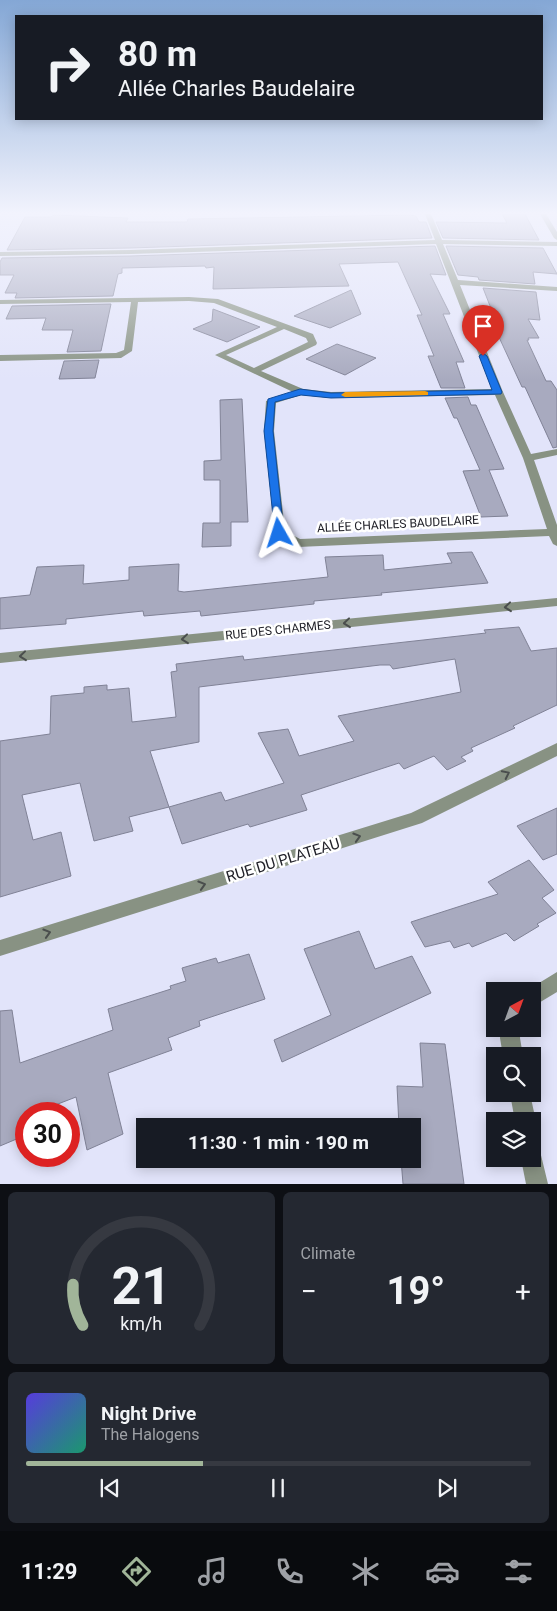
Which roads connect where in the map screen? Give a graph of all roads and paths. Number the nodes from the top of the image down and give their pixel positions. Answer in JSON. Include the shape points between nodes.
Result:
{"nodes":[{"id":1,"x":449,"y":269,"type":"edge"},
{"id":2,"x":454,"y":282,"type":"junction"},
{"id":3,"x":557,"y":289,"type":"edge"},
{"id":4,"x":135,"y":299,"type":"junction"},
{"id":5,"x":0,"y":302,"type":"edge"},
{"id":6,"x":283,"y":327,"type":"junction"},
{"id":7,"x":0,"y":358,"type":"edge"},
{"id":8,"x":256,"y":370,"type":"junction"},
{"id":9,"x":300,"y":392,"type":"junction"},
{"id":10,"x":498,"y":392,"type":"junction"},
{"id":11,"x":557,"y":452,"type":"edge"},
{"id":12,"x":528,"y":458,"type":"junction"},
{"id":13,"x":555,"y":537,"type":"edge"},
{"id":14,"x":557,"y":602,"type":"edge"},
{"id":15,"x":0,"y":658,"type":"edge"},
{"id":16,"x":557,"y":749,"type":"edge"},
{"id":17,"x":0,"y":948,"type":"edge"},
{"id":18,"x":557,"y":981,"type":"edge"},
{"id":19,"x":541,"y":992,"type":"edge"},
{"id":20,"x":534,"y":1167,"type":"edge"},
{"id":21,"x":537,"y":1184,"type":"edge"}],
"edges":[{"from":1,"to":2,"type":"street"},
{"from":2,"to":3,"type":"street"},
{"from":2,"to":10,"type":"street"},
{"from":4,"to":5,"type":"street"},
{"from":4,"to":6,"type":"street","via":[[215,301]]},
{"from":4,"to":7,"type":"street","via":[[128,351],[118,356]]},
{"from":6,"to":8,"type":"street","via":[[310,336],[313,343]]},
{"from":6,"to":8,"type":"street","via":[[219,355]]},
{"from":8,"to":9,"type":"street"},
{"from":9,"to":10,"type":"street","name":"ALLÉE CHARLES BAUDELAIRE","via":[[331,395]]},
{"from":9,"to":13,"type":"street","name":"ALLÉE CHARLES BAUDELAIRE","via":[[271,401],[269,431],[279,533],[298,543]]},
{"from":10,"to":12,"type":"street"},
{"from":11,"to":12,"type":"street"},
{"from":12,"to":13,"type":"street"},
{"from":14,"to":15,"type":"street","name":"RUE DES CHARMES","one_way":true},
{"from":17,"to":16,"type":"street","name":"RUE DU PLATEAU","one_way":true,"via":[[416,818]]},
{"from":18,"to":19,"type":"street"},
{"from":20,"to":21,"type":"street"}]}
